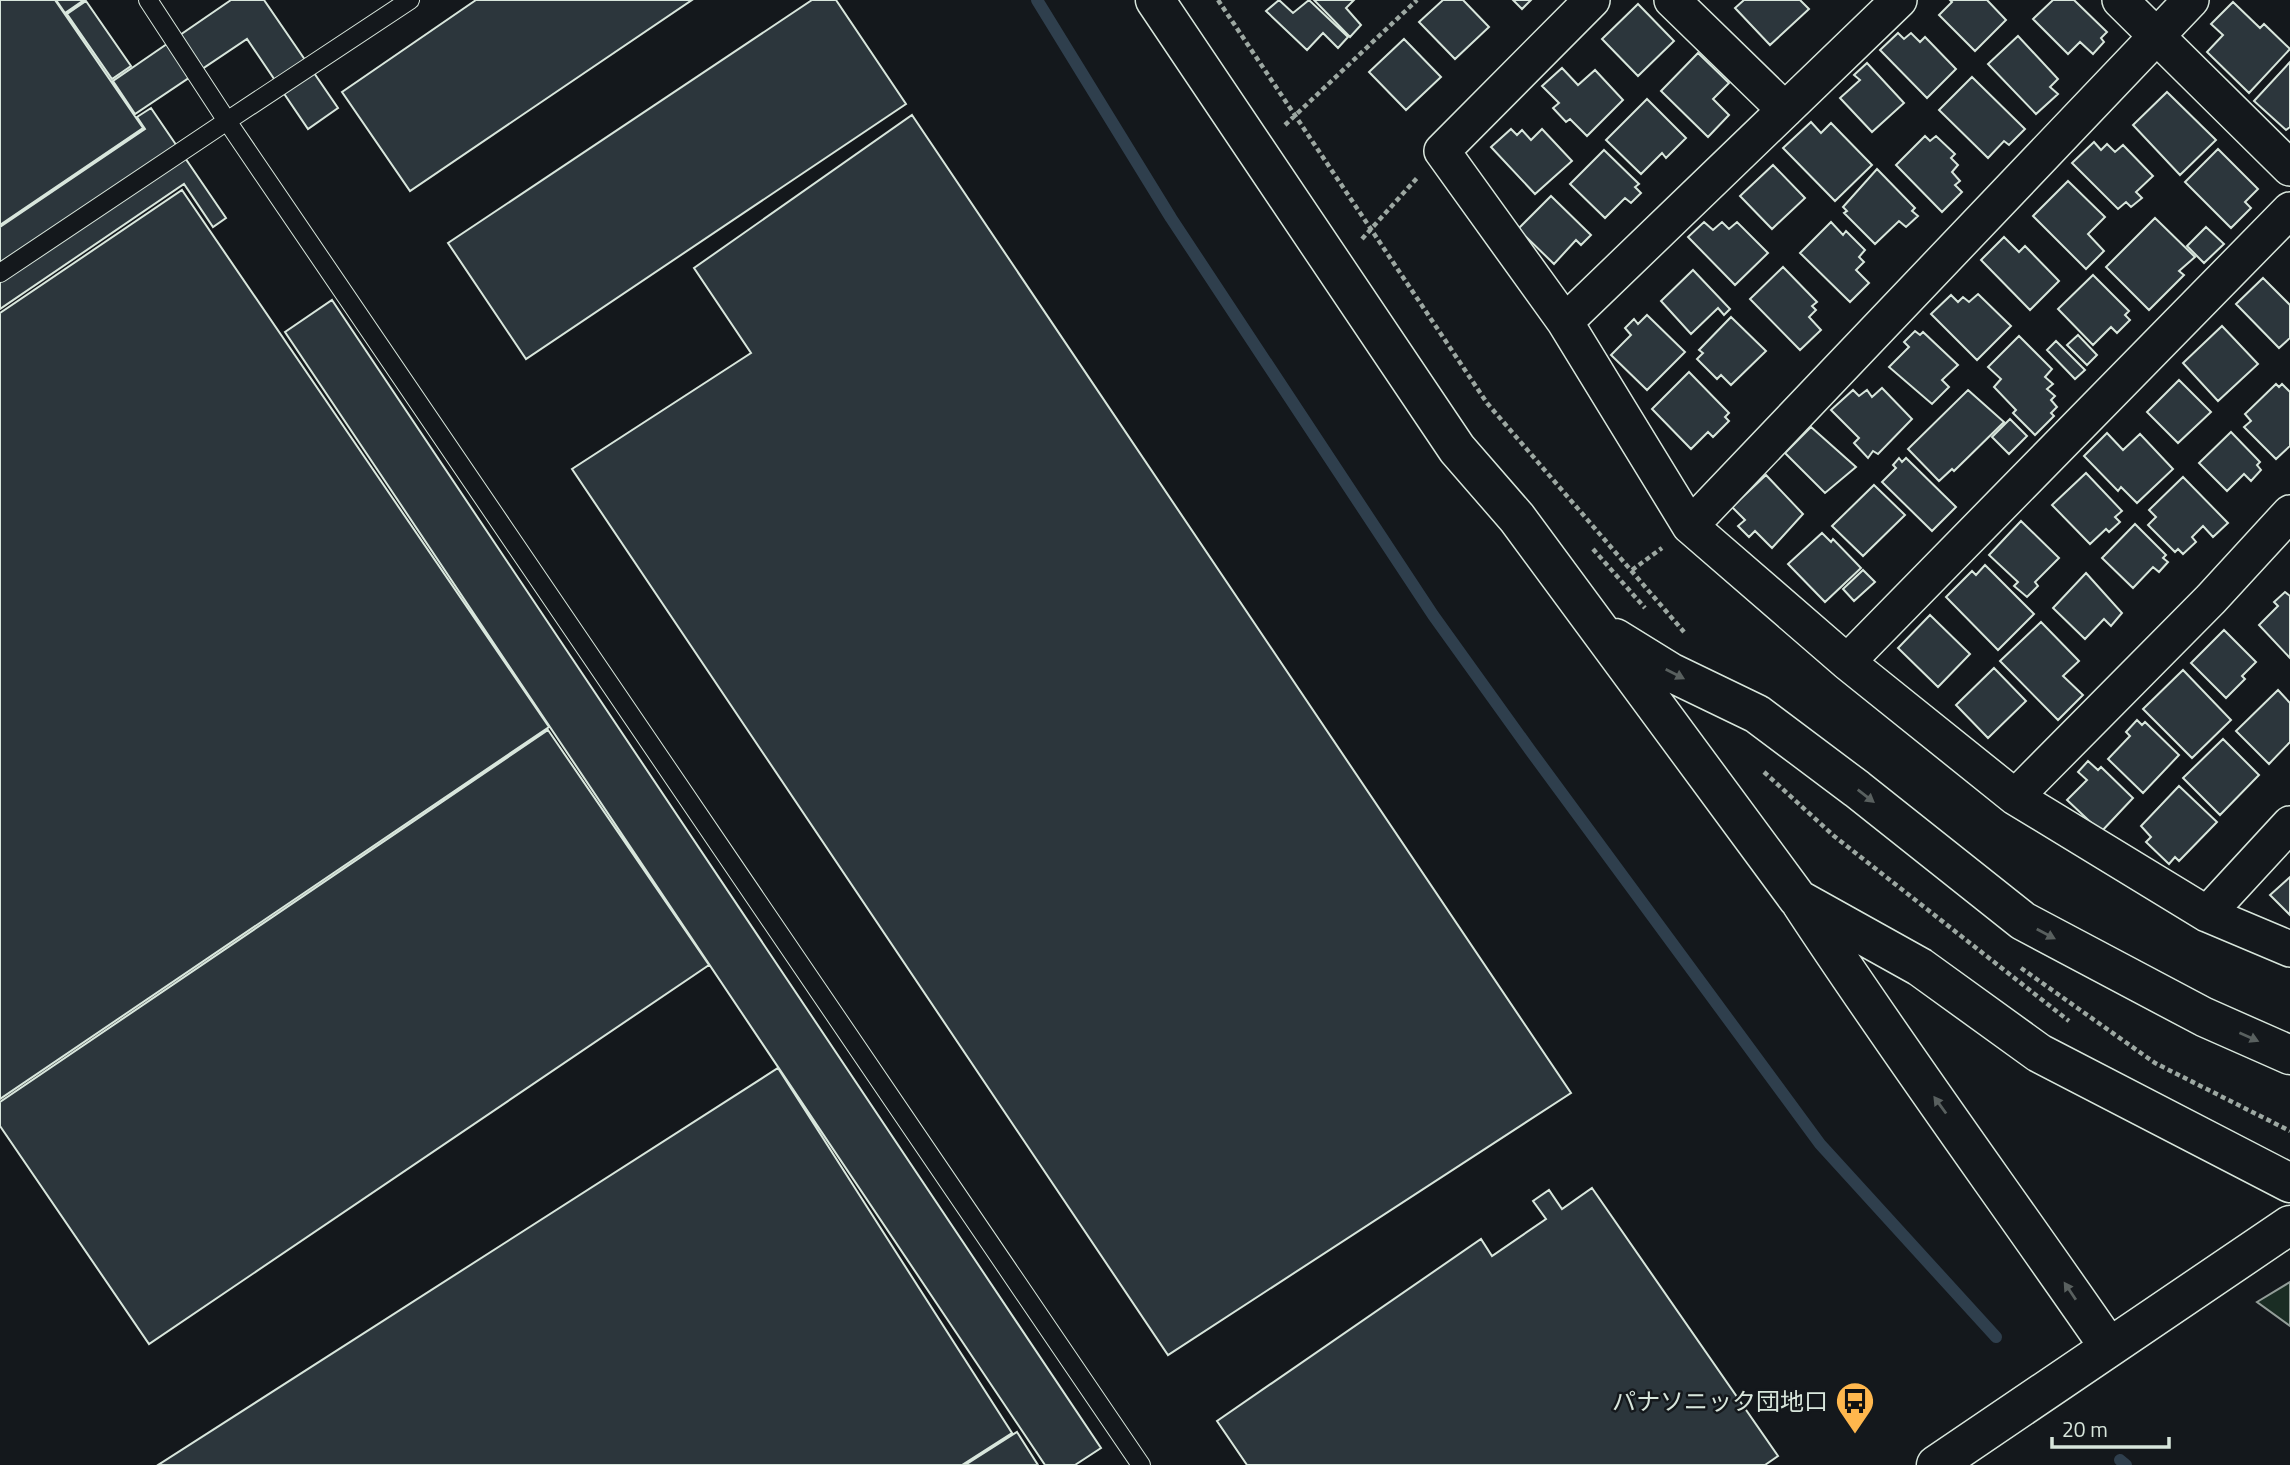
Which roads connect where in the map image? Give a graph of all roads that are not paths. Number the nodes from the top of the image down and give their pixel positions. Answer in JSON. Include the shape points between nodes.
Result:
{"nodes":[{"id":1,"x":148,"y":0,"type":"edge"},
{"id":2,"x":410,"y":0,"type":"edge"},
{"id":3,"x":1155,"y":0,"type":"edge"},
{"id":4,"x":1592,"y":0,"type":"edge"},
{"id":5,"x":1672,"y":0,"type":"edge"},
{"id":6,"x":1899,"y":0,"type":"edge"},
{"id":7,"x":2120,"y":0,"type":"edge"},
{"id":8,"x":2192,"y":0,"type":"edge"},
{"id":9,"x":2158,"y":35,"type":"junction"},
{"id":10,"x":1784,"y":110,"type":"junction"},
{"id":11,"x":227,"y":121,"type":"junction"},
{"id":12,"x":2290,"y":168,"type":"edge"},
{"id":13,"x":2290,"y":210,"type":"edge"},
{"id":14,"x":0,"y":273,"type":"edge"},
{"id":15,"x":1565,"y":322,"type":"junction"},
{"id":16,"x":2290,"y":513,"type":"edge"},
{"id":17,"x":1690,"y":526,"type":"junction"},
{"id":18,"x":1596,"y":626,"type":"junction"},
{"id":19,"x":1847,"y":662,"type":"junction"},
{"id":20,"x":2015,"y":797,"type":"junction"},
{"id":21,"x":2290,"y":824,"type":"edge"},
{"id":22,"x":1798,"y":899,"type":"junction"},
{"id":23,"x":2207,"y":914,"type":"junction"},
{"id":24,"x":2290,"y":949,"type":"edge"},
{"id":25,"x":2290,"y":1055,"type":"edge"},
{"id":26,"x":2290,"y":1183,"type":"edge"},
{"id":27,"x":2290,"y":1225,"type":"edge"},
{"id":28,"x":2109,"y":1348,"type":"junction"},
{"id":29,"x":1141,"y":1465,"type":"edge"},
{"id":30,"x":1936,"y":1465,"type":"edge"}],
"edges":[{"from":1,"to":11,"type":"lane"},
{"from":2,"to":11,"type":"lane"},
{"from":3,"to":18,"type":"street","via":[[1457,449],[1517,518]]},
{"from":4,"to":15,"type":"street","via":[[1442,150]]},
{"from":5,"to":10,"type":"street"},
{"from":6,"to":10,"type":"street"},
{"from":7,"to":9,"type":"street"},
{"from":8,"to":9,"type":"street"},
{"from":9,"to":12,"type":"street"},
{"from":9,"to":17,"type":"street"},
{"from":10,"to":15,"type":"street"},
{"from":11,"to":14,"type":"lane"},
{"from":11,"to":29,"type":"lane"},
{"from":13,"to":19,"type":"street"},
{"from":15,"to":17,"type":"street"},
{"from":16,"to":20,"type":"street"},
{"from":17,"to":19,"type":"street"},
{"from":18,"to":22,"type":"street"},
{"from":18,"to":25,"type":"street","one_way":true,"via":[[1670,672],[1757,714],[2023,921],[2204,1017]]},
{"from":19,"to":20,"type":"street"},
{"from":20,"to":23,"type":"street"},
{"from":21,"to":23,"type":"street"},
{"from":22,"to":26,"type":"street","via":[[1920,967],[2039,1053]]},
{"from":28,"to":22,"type":"street","one_way":true},
{"from":23,"to":24,"type":"street"},
{"from":27,"to":28,"type":"street"},
{"from":28,"to":30,"type":"street"}]}
